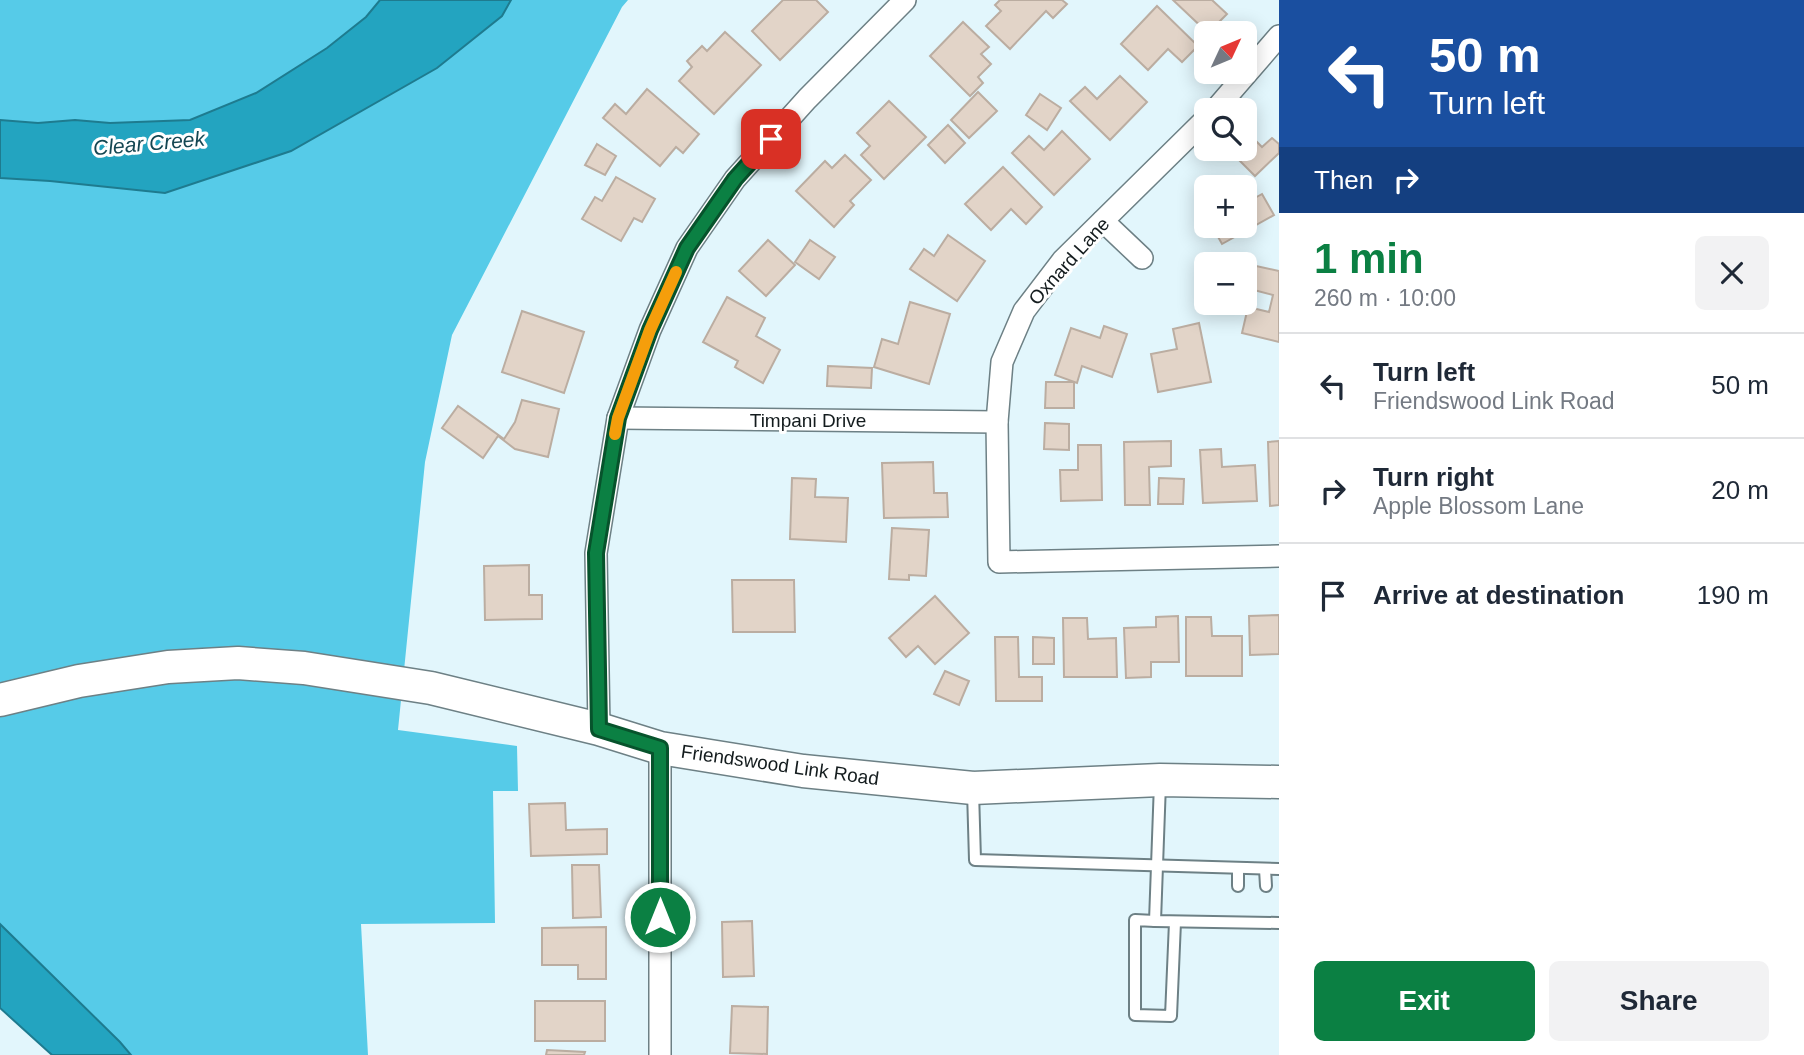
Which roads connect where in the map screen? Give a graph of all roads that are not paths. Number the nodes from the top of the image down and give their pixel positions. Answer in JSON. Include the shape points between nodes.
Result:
{"nodes":[{"id":1,"x":905,"y":0,"type":"edge"},
{"id":2,"x":1279,"y":36,"type":"edge"},
{"id":3,"x":1225,"y":98,"type":"edge"},
{"id":4,"x":1194,"y":131,"type":"edge"},
{"id":5,"x":1103,"y":221,"type":"junction"},
{"id":6,"x":1142,"y":258,"type":"dead end"},
{"id":7,"x":618,"y":418,"type":"junction"},
{"id":8,"x":997,"y":422,"type":"junction"},
{"id":9,"x":1279,"y":556,"type":"edge"},
{"id":10,"x":0,"y":700,"type":"edge"},
{"id":11,"x":599,"y":729,"type":"junction"},
{"id":12,"x":660,"y":748,"type":"junction"},
{"id":13,"x":1160,"y":780,"type":"junction"},
{"id":14,"x":1279,"y":782,"type":"edge"},
{"id":15,"x":973,"y":788,"type":"junction"},
{"id":16,"x":1156,"y":866,"type":"junction"},
{"id":17,"x":1238,"y":868,"type":"junction"},
{"id":18,"x":1265,"y":869,"type":"junction"},
{"id":19,"x":1279,"y":869,"type":"edge"},
{"id":20,"x":1238,"y":886,"type":"dead end"},
{"id":21,"x":1266,"y":886,"type":"dead end"},
{"id":22,"x":1239,"y":910,"type":"dead end"},
{"id":23,"x":1266,"y":910,"type":"dead end"},
{"id":24,"x":1155,"y":921,"type":"junction"},
{"id":25,"x":1175,"y":922,"type":"junction"},
{"id":26,"x":1239,"y":923,"type":"junction"},
{"id":27,"x":1267,"y":923,"type":"junction"},
{"id":28,"x":1279,"y":923,"type":"edge"},
{"id":29,"x":660,"y":1055,"type":"edge"}],
"edges":[{"from":1,"to":7,"type":"street","via":[[735,179],[687,248]]},
{"from":2,"to":3,"type":"street"},
{"from":4,"to":5,"type":"street","name":"Oxnard Lane"},
{"from":5,"to":6,"type":"street"},
{"from":5,"to":8,"type":"street","name":"Oxnard Lane","via":[[1063,260],[1024,311],[1002,362]]},
{"from":7,"to":8,"type":"street","name":"Timpani Drive"},
{"from":7,"to":11,"type":"street","via":[[596,553]]},
{"from":8,"to":9,"type":"street","name":"Oxnard Lane","via":[[999,562]]},
{"from":10,"to":11,"type":"main road","name":"Friendswood Link Road","via":[[135,672],[238,663],[431,688]]},
{"from":11,"to":12,"type":"main road","name":"Friendswood Link Road"},
{"from":12,"to":15,"type":"main road","name":"Friendswood Link Road","via":[[803,771]]},
{"from":12,"to":29,"type":"street"},
{"from":13,"to":14,"type":"main road","name":"Friendswood Link Road"},
{"from":13,"to":15,"type":"main road","name":"Friendswood Link Road"},
{"from":13,"to":16,"type":"lane"},
{"from":15,"to":16,"type":"lane","via":[[975,860]]},
{"from":16,"to":17,"type":"lane"},
{"from":16,"to":24,"type":"lane"},
{"from":17,"to":18,"type":"lane"},
{"from":17,"to":20,"type":"lane"},
{"from":18,"to":19,"type":"lane"},
{"from":18,"to":21,"type":"lane"},
{"from":22,"to":26,"type":"lane"},
{"from":23,"to":27,"type":"lane"},
{"from":24,"to":25,"type":"lane"},
{"from":24,"to":25,"type":"lane","via":[[1135,920],[1135,1015],[1171,1016]]},
{"from":25,"to":26,"type":"lane"},
{"from":26,"to":27,"type":"lane"},
{"from":27,"to":28,"type":"lane"}]}
